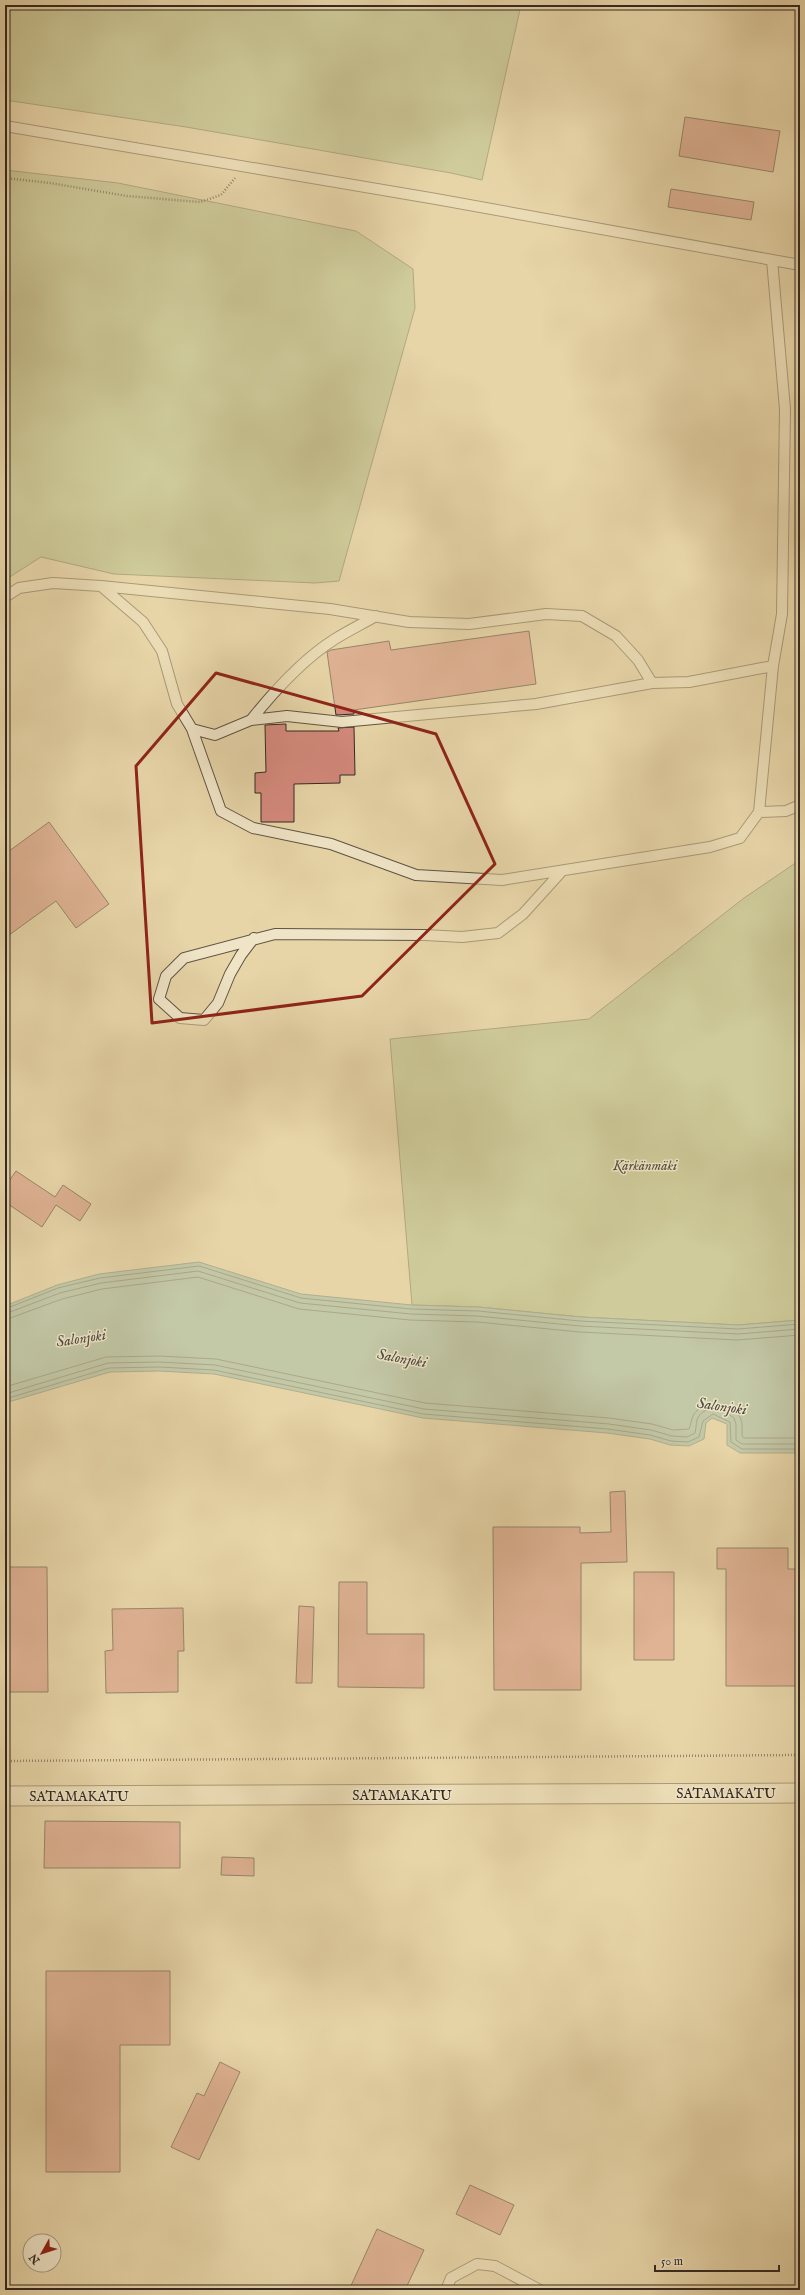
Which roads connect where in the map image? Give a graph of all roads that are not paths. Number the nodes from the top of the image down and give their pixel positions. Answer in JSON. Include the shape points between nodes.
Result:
{"nodes":[{"id":1,"x":5,"y":126,"type":"edge"},
{"id":2,"x":772,"y":260,"type":"junction"},
{"id":3,"x":800,"y":265,"type":"edge"},
{"id":4,"x":101,"y":586,"type":"junction"},
{"id":5,"x":5,"y":597,"type":"edge"},
{"id":6,"x":376,"y":616,"type":"junction"},
{"id":7,"x":773,"y":666,"type":"junction"},
{"id":8,"x":652,"y":683,"type":"junction"},
{"id":9,"x":251,"y":720,"type":"junction"},
{"id":10,"x":192,"y":729,"type":"junction"},
{"id":11,"x":800,"y":805,"type":"edge"},
{"id":12,"x":759,"y":812,"type":"junction"},
{"id":13,"x":562,"y":871,"type":"junction"},
{"id":14,"x":254,"y":938,"type":"junction"},
{"id":15,"x":800,"y":1793,"type":"edge"},
{"id":16,"x":5,"y":1796,"type":"edge"},
{"id":17,"x":446,"y":2290,"type":"edge"},
{"id":18,"x":540,"y":2290,"type":"edge"}],
"edges":[{"from":1,"to":2,"type":"lane"},
{"from":2,"to":3,"type":"lane"},
{"from":2,"to":7,"type":"lane","via":[[784,409],[782,614]]},
{"from":4,"to":5,"type":"lane","via":[[53,583],[19,588]]},
{"from":4,"to":6,"type":"lane"},
{"from":4,"to":10,"type":"lane","via":[[143,622],[162,651],[177,704]]},
{"from":6,"to":8,"type":"lane","via":[[409,622],[469,624],[546,614],[582,616],[616,636],[638,660]]},
{"from":6,"to":9,"type":"lane","via":[[334,639],[296,671]]},
{"from":7,"to":8,"type":"lane","via":[[689,682]]},
{"from":7,"to":12,"type":"lane"},
{"from":8,"to":9,"type":"lane","via":[[536,704],[385,719],[342,722],[287,716]]},
{"from":9,"to":10,"type":"lane","via":[[215,734]]},
{"from":10,"to":13,"type":"lane","via":[[221,811],[253,828],[331,844],[416,874],[502,880]]},
{"from":11,"to":12,"type":"lane","via":[[786,811]]},
{"from":12,"to":13,"type":"lane","via":[[740,838],[710,847]]},
{"from":13,"to":14,"type":"lane","via":[[523,914],[498,933],[462,938],[425,935],[283,934]]},
{"from":14,"to":14,"type":"lane","via":[[184,958],[166,976],[160,999],[180,1018],[204,1020],[218,1003],[230,974]]},
{"from":15,"to":16,"type":"street","name":"SATAMAKATU"},
{"from":17,"to":18,"type":"lane","via":[[451,2278],[477,2264],[495,2266]]}]}
